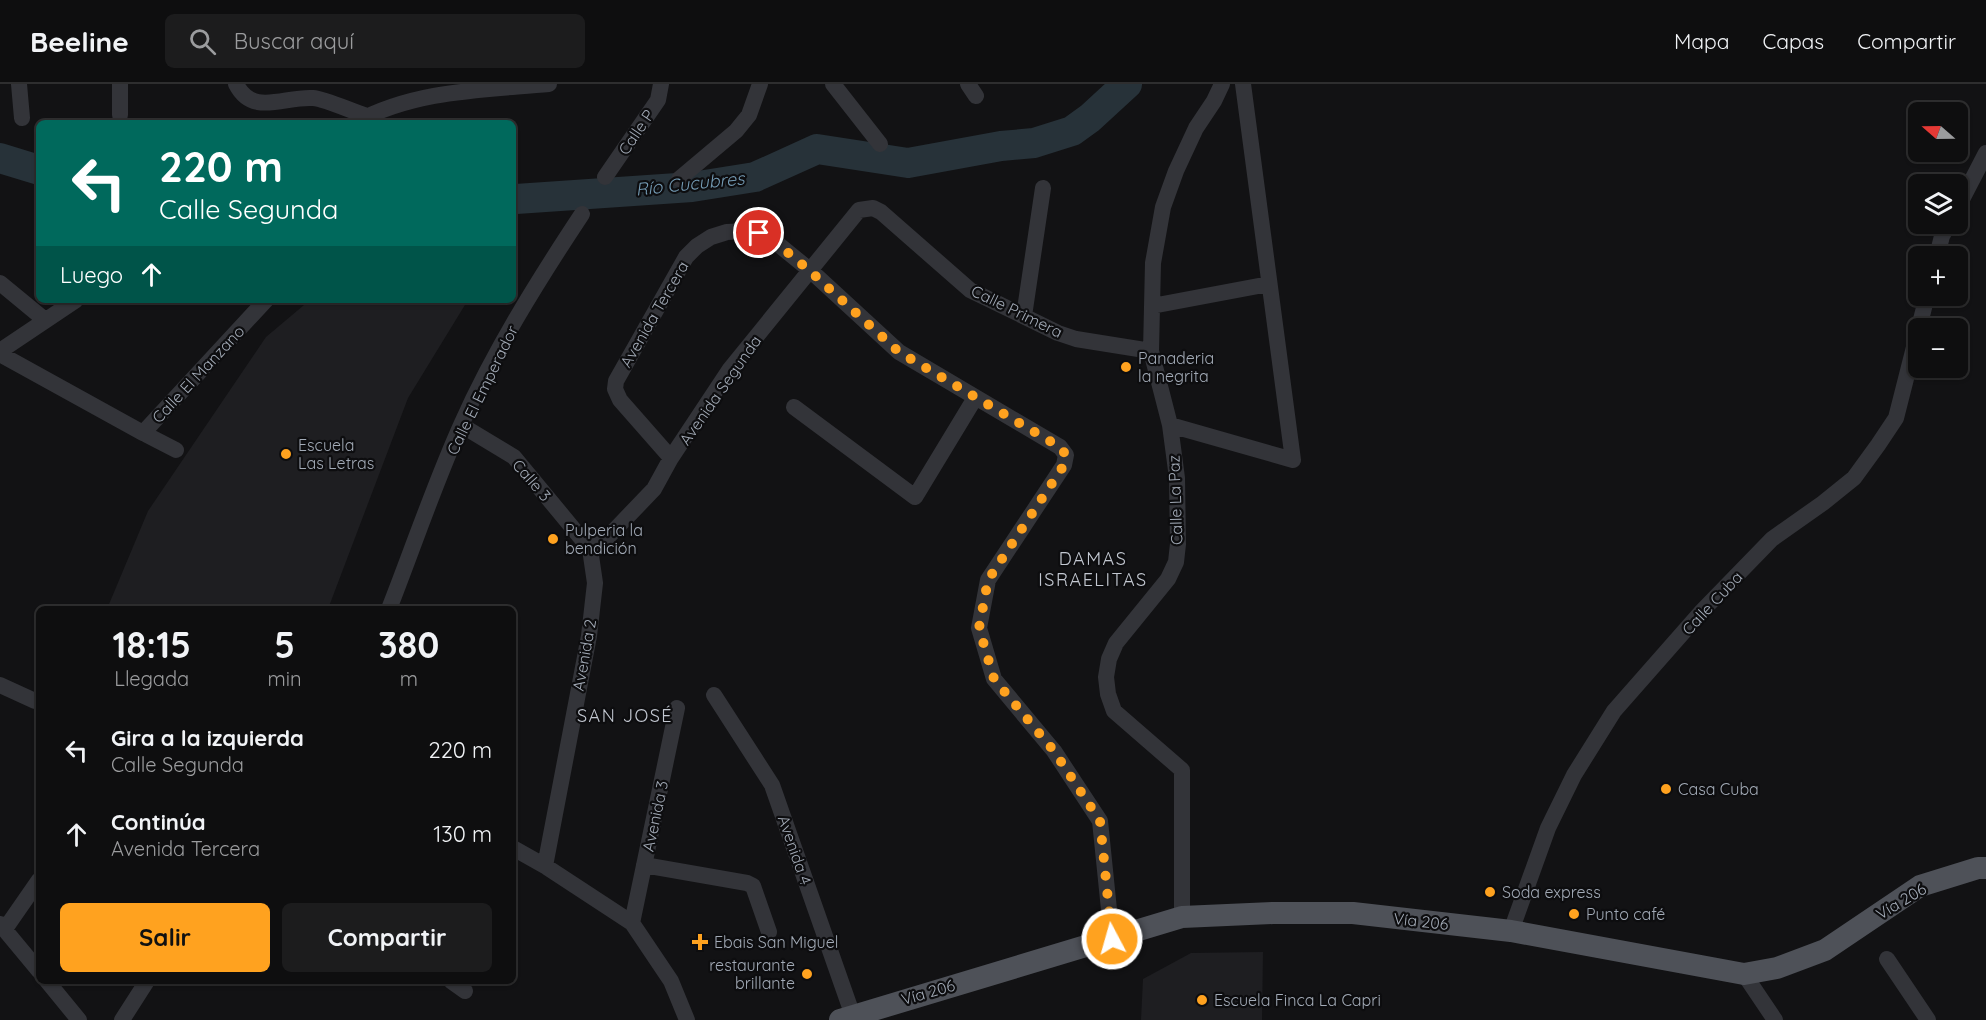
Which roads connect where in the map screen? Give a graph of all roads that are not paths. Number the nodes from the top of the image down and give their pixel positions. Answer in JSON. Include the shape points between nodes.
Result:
{"nodes":[{"id":1,"x":19,"y":84,"type":"edge"},
{"id":2,"x":120,"y":84,"type":"edge"},
{"id":3,"x":236,"y":84,"type":"edge"},
{"id":4,"x":549,"y":84,"type":"edge"},
{"id":5,"x":661,"y":84,"type":"edge"},
{"id":6,"x":760,"y":84,"type":"edge"},
{"id":7,"x":833,"y":84,"type":"edge"},
{"id":8,"x":1222,"y":84,"type":"edge"},
{"id":9,"x":1243,"y":84,"type":"edge"},
{"id":10,"x":120,"y":115,"type":"dead end"},
{"id":11,"x":22,"y":118,"type":"dead end"},
{"id":12,"x":361,"y":120,"type":"edge"},
{"id":13,"x":880,"y":144,"type":"dead end"},
{"id":14,"x":1986,"y":153,"type":"edge"},
{"id":15,"x":605,"y":177,"type":"dead end"},
{"id":16,"x":679,"y":179,"type":"dead end"},
{"id":17,"x":1043,"y":188,"type":"dead end"},
{"id":18,"x":1968,"y":188,"type":"edge"},
{"id":19,"x":873,"y":208,"type":"joint"},
{"id":20,"x":582,"y":214,"type":"dead end"},
{"id":21,"x":811,"y":272,"type":"junction"},
{"id":22,"x":0,"y":283,"type":"edge"},
{"id":23,"x":1269,"y":284,"type":"junction"},
{"id":24,"x":71,"y":303,"type":"edge"},
{"id":25,"x":263,"y":303,"type":"edge"},
{"id":26,"x":1152,"y":306,"type":"junction"},
{"id":27,"x":1924,"y":306,"type":"edge"},
{"id":28,"x":1024,"y":316,"type":"junction"},
{"id":29,"x":45,"y":320,"type":"junction"},
{"id":30,"x":1151,"y":351,"type":"junction"},
{"id":31,"x":0,"y":353,"type":"edge"},
{"id":32,"x":975,"y":398,"type":"junction"},
{"id":33,"x":794,"y":407,"type":"dead end"},
{"id":34,"x":461,"y":425,"type":"junction"},
{"id":35,"x":1170,"y":425,"type":"junction"},
{"id":36,"x":143,"y":433,"type":"junction"},
{"id":37,"x":176,"y":450,"type":"dead end"},
{"id":38,"x":671,"y":458,"type":"junction"},
{"id":39,"x":590,"y":549,"type":"junction"},
{"id":40,"x":390,"y":606,"type":"edge"},
{"id":41,"x":0,"y":685,"type":"edge"},
{"id":42,"x":714,"y":695,"type":"dead end"},
{"id":43,"x":35,"y":701,"type":"dead end"},
{"id":44,"x":677,"y":708,"type":"dead end"},
{"id":45,"x":516,"y":850,"type":"edge"},
{"id":46,"x":644,"y":865,"type":"junction"},
{"id":47,"x":545,"y":866,"type":"junction"},
{"id":48,"x":1986,"y":868,"type":"edge"},
{"id":49,"x":36,"y":884,"type":"edge"},
{"id":50,"x":1182,"y":917,"type":"junction"},
{"id":51,"x":632,"y":923,"type":"junction"},
{"id":52,"x":2,"y":927,"type":"edge"},
{"id":53,"x":1511,"y":931,"type":"junction"},
{"id":54,"x":769,"y":932,"type":"dead end"},
{"id":55,"x":1112,"y":939,"type":"junction"},
{"id":56,"x":1887,"y":959,"type":"dead end"},
{"id":57,"x":36,"y":967,"type":"edge"},
{"id":58,"x":1744,"y":974,"type":"junction"},
{"id":59,"x":49,"y":984,"type":"edge"},
{"id":60,"x":145,"y":984,"type":"edge"},
{"id":61,"x":455,"y":984,"type":"edge"},
{"id":62,"x":465,"y":991,"type":"dead end"},
{"id":63,"x":881,"y":1013,"type":"edge"},
{"id":64,"x":847,"y":1018,"type":"edge"},
{"id":65,"x":79,"y":1020,"type":"edge"},
{"id":66,"x":122,"y":1020,"type":"edge"},
{"id":67,"x":687,"y":1020,"type":"edge"},
{"id":68,"x":1775,"y":1020,"type":"edge"},
{"id":69,"x":1928,"y":1020,"type":"edge"}],
"edges":[{"from":1,"to":11,"type":"street"},
{"from":2,"to":10,"type":"street"},
{"from":3,"to":12,"type":"street","via":[[246,98],[255,102],[314,98]]},
{"from":4,"to":12,"type":"street","via":[[433,95]]},
{"from":5,"to":15,"type":"street","name":"Calle P","via":[[657,100]]},
{"from":6,"to":16,"type":"street","via":[[749,115],[736,131]]},
{"from":7,"to":13,"type":"street"},
{"from":8,"to":26,"type":"street","name":"Calle La Paz","via":[[1196,128],[1163,207]]},
{"from":9,"to":23,"type":"street"},
{"from":14,"to":18,"type":"street"},
{"from":17,"to":28,"type":"street"},
{"from":19,"to":21,"type":"street","name":"Avenida Segunda","via":[[859,210]]},
{"from":19,"to":28,"type":"street","name":"Calle Primera","via":[[970,290]]},
{"from":20,"to":34,"type":"street","name":"Calle El Emperador","via":[[533,289]]},
{"from":21,"to":32,"type":"street","via":[[899,352]]},
{"from":21,"to":38,"type":"street","name":"Avenida Segunda","via":[[730,369]]},
{"from":21,"to":38,"type":"street","name":"Avenida Tercera","via":[[768,236],[747,231],[711,237],[686,257],[615,389],[620,400]]},
{"from":22,"to":29,"type":"street"},
{"from":23,"to":26,"type":"street"},
{"from":23,"to":35,"type":"street","via":[[1293,460]]},
{"from":24,"to":29,"type":"street"},
{"from":25,"to":36,"type":"street","name":"Calle El Manzano"},
{"from":26,"to":30,"type":"street","name":"Calle La Paz"},
{"from":27,"to":53,"type":"street","name":"Calle Cuba","via":[[1896,418],[1854,478],[1772,538],[1614,711],[1574,775],[1548,828]]},
{"from":28,"to":30,"type":"street","name":"Calle Primera","via":[[1076,339]]},
{"from":29,"to":31,"type":"street"},
{"from":30,"to":35,"type":"street","name":"Calle La Paz"},
{"from":31,"to":36,"type":"street","name":"Calle El Manzano"},
{"from":32,"to":33,"type":"street","via":[[915,497]]},
{"from":32,"to":55,"type":"street","via":[[1060,447],[1066,455],[1064,465],[988,580],[979,628],[994,679],[1054,751],[1100,821]]},
{"from":34,"to":39,"type":"street","name":"Calle 3","via":[[514,457]]},
{"from":34,"to":40,"type":"street","name":"Calle El Emperador"},
{"from":35,"to":50,"type":"street","name":"Calle La Paz","via":[[1178,478],[1176,562],[1168,579],[1116,642],[1106,676],[1114,711],[1182,770]]},
{"from":36,"to":37,"type":"street"},
{"from":38,"to":39,"type":"street","name":"Avenida Segunda","via":[[654,489],[617,528]]},
{"from":39,"to":47,"type":"street","name":"Avenida 2","via":[[595,582],[589,636]]},
{"from":41,"to":43,"type":"street"},
{"from":42,"to":64,"type":"street","name":"Avenida 4","via":[[772,785]]},
{"from":44,"to":46,"type":"street","name":"Avenida 3"},
{"from":45,"to":47,"type":"street"},
{"from":46,"to":51,"type":"street","name":"Avenida 3"},
{"from":46,"to":54,"type":"street","via":[[753,886]]},
{"from":47,"to":51,"type":"street"},
{"from":48,"to":58,"type":"main road","name":"Vía 206","via":[[1920,886],[1825,950],[1777,968]]},
{"from":49,"to":52,"type":"street"},
{"from":50,"to":53,"type":"main road","name":"Vía 206","via":[[1353,913]]},
{"from":50,"to":55,"type":"main road","name":"Vía 206"},
{"from":51,"to":67,"type":"street","via":[[671,981]]},
{"from":52,"to":57,"type":"street"},
{"from":53,"to":58,"type":"main road","name":"Vía 206"},
{"from":55,"to":63,"type":"main road","name":"Vía 206"},
{"from":56,"to":69,"type":"street"},
{"from":58,"to":68,"type":"street"},
{"from":59,"to":65,"type":"street"},
{"from":60,"to":66,"type":"street"},
{"from":61,"to":62,"type":"street"},
{"from":63,"to":64,"type":"main road","name":"Vía 206"}]}
